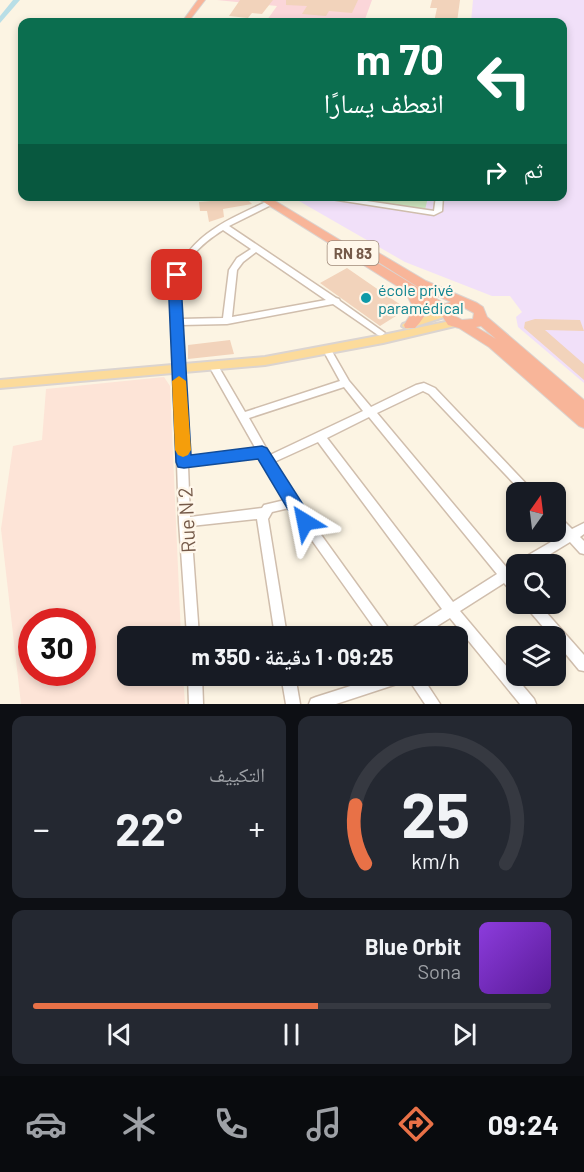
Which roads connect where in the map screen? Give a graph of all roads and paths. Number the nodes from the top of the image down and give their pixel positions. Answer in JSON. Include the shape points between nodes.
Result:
{"nodes":[{"id":1,"x":202,"y":0,"type":"edge"},
{"id":2,"x":209,"y":0,"type":"edge"},
{"id":3,"x":187,"y":18,"type":"edge"},
{"id":4,"x":195,"y":18,"type":"edge"},
{"id":5,"x":271,"y":201,"type":"edge"},
{"id":6,"x":275,"y":201,"type":"edge"},
{"id":7,"x":275,"y":201,"type":"edge"},
{"id":8,"x":353,"y":201,"type":"edge"},
{"id":9,"x":439,"y":201,"type":"edge"},
{"id":10,"x":223,"y":226,"type":"junction"},
{"id":11,"x":257,"y":248,"type":"junction"},
{"id":12,"x":405,"y":286,"type":"junction"},
{"id":13,"x":336,"y":301,"type":"junction"},
{"id":14,"x":464,"y":303,"type":"junction"},
{"id":15,"x":453,"y":318,"type":"junction"},
{"id":16,"x":480,"y":318,"type":"junction"},
{"id":17,"x":227,"y":321,"type":"junction"},
{"id":18,"x":177,"y":322,"type":"junction"},
{"id":19,"x":410,"y":325,"type":"junction"},
{"id":20,"x":381,"y":333,"type":"junction"},
{"id":21,"x":327,"y":350,"type":"junction"},
{"id":22,"x":214,"y":366,"type":"junction"},
{"id":23,"x":178,"y":367,"type":"junction"},
{"id":24,"x":0,"y":382,"type":"edge"},
{"id":25,"x":346,"y":383,"type":"junction"},
{"id":26,"x":584,"y":408,"type":"edge"},
{"id":27,"x":369,"y":412,"type":"junction"},
{"id":28,"x":243,"y":416,"type":"junction"},
{"id":29,"x":584,"y":422,"type":"edge"},
{"id":30,"x":320,"y":437,"type":"junction"},
{"id":31,"x":264,"y":457,"type":"junction"},
{"id":32,"x":184,"y":462,"type":"junction"},
{"id":33,"x":519,"y":482,"type":"edge"},
{"id":34,"x":291,"y":503,"type":"junction"},
{"id":35,"x":263,"y":513,"type":"junction"},
{"id":36,"x":185,"y":522,"type":"junction"},
{"id":37,"x":584,"y":528,"type":"edge"},
{"id":38,"x":566,"y":531,"type":"edge"},
{"id":39,"x":570,"y":536,"type":"junction"},
{"id":40,"x":584,"y":549,"type":"edge"},
{"id":41,"x":540,"y":554,"type":"edge"},
{"id":42,"x":506,"y":566,"type":"edge"},
{"id":43,"x":506,"y":575,"type":"edge"},
{"id":44,"x":451,"y":610,"type":"junction"},
{"id":45,"x":540,"y":614,"type":"edge"},
{"id":46,"x":192,"y":626,"type":"edge"},
{"id":47,"x":278,"y":626,"type":"edge"},
{"id":48,"x":381,"y":626,"type":"edge"},
{"id":49,"x":426,"y":626,"type":"edge"},
{"id":50,"x":584,"y":665,"type":"edge"},
{"id":51,"x":195,"y":686,"type":"edge"},
{"id":52,"x":290,"y":686,"type":"edge"},
{"id":53,"x":371,"y":686,"type":"edge"},
{"id":54,"x":421,"y":686,"type":"edge"},
{"id":55,"x":196,"y":704,"type":"edge"},
{"id":56,"x":293,"y":704,"type":"edge"},
{"id":57,"x":316,"y":704,"type":"edge"},
{"id":58,"x":434,"y":704,"type":"edge"},
{"id":59,"x":529,"y":704,"type":"edge"}],
"edges":[{"from":1,"to":3,"type":"highway"},
{"from":2,"to":4,"type":"highway"},
{"from":5,"to":10,"type":"street","name":"Rue N 2"},
{"from":6,"to":12,"type":"highway","number":"RN 83"},
{"from":7,"to":14,"type":"highway","number":"RN 83","via":[[422,284]]},
{"from":8,"to":9,"type":"street","via":[[436,212]]},
{"from":10,"to":11,"type":"street"},
{"from":10,"to":18,"type":"street","name":"Rue N 2","via":[[183,262],[175,285]]},
{"from":11,"to":13,"type":"street"},
{"from":11,"to":17,"type":"street","via":[[233,270]]},
{"from":12,"to":15,"type":"highway","number":"RN 83"},
{"from":12,"to":19,"type":"highway","via":[[422,308]]},
{"from":13,"to":17,"type":"street"},
{"from":13,"to":20,"type":"street"},
{"from":14,"to":15,"type":"highway","via":[[450,305]]},
{"from":14,"to":16,"type":"highway","via":[[478,309]]},
{"from":15,"to":16,"type":"highway","via":[[474,324]]},
{"from":15,"to":19,"type":"main road"},
{"from":15,"to":21,"type":"main road"},
{"from":15,"to":29,"type":"highway","number":"RN 83","via":[[494,344]]},
{"from":16,"to":26,"type":"highway"},
{"from":17,"to":18,"type":"street"},
{"from":18,"to":23,"type":"street","name":"Rue N 2"},
{"from":19,"to":20,"type":"main road"},
{"from":20,"to":23,"type":"main road"},
{"from":21,"to":22,"type":"main road"},
{"from":21,"to":25,"type":"street"},
{"from":22,"to":23,"type":"main road"},
{"from":22,"to":28,"type":"street"},
{"from":23,"to":24,"type":"main road"},
{"from":23,"to":32,"type":"street","name":"Rue N 2"},
{"from":25,"to":27,"type":"street"},
{"from":25,"to":28,"type":"street"},
{"from":27,"to":30,"type":"street"},
{"from":27,"to":33,"type":"street","via":[[419,388],[430,390]]},
{"from":27,"to":42,"type":"street"},
{"from":28,"to":31,"type":"street"},
{"from":30,"to":31,"type":"street"},
{"from":30,"to":44,"type":"street"},
{"from":31,"to":32,"type":"street"},
{"from":31,"to":34,"type":"street"},
{"from":32,"to":36,"type":"street","name":"Rue N 2"},
{"from":34,"to":35,"type":"street","via":[[271,506]]},
{"from":34,"to":48,"type":"street"},
{"from":35,"to":36,"type":"street"},
{"from":35,"to":47,"type":"street"},
{"from":36,"to":46,"type":"street","name":"Rue N 2"},
{"from":37,"to":39,"type":"street"},
{"from":38,"to":39,"type":"street"},
{"from":39,"to":40,"type":"street"},
{"from":39,"to":41,"type":"street"},
{"from":43,"to":44,"type":"street"},
{"from":44,"to":49,"type":"street"},
{"from":44,"to":59,"type":"street"},
{"from":45,"to":50,"type":"street"},
{"from":51,"to":55,"type":"street"},
{"from":52,"to":56,"type":"street"},
{"from":53,"to":57,"type":"street"},
{"from":54,"to":58,"type":"street"}]}
